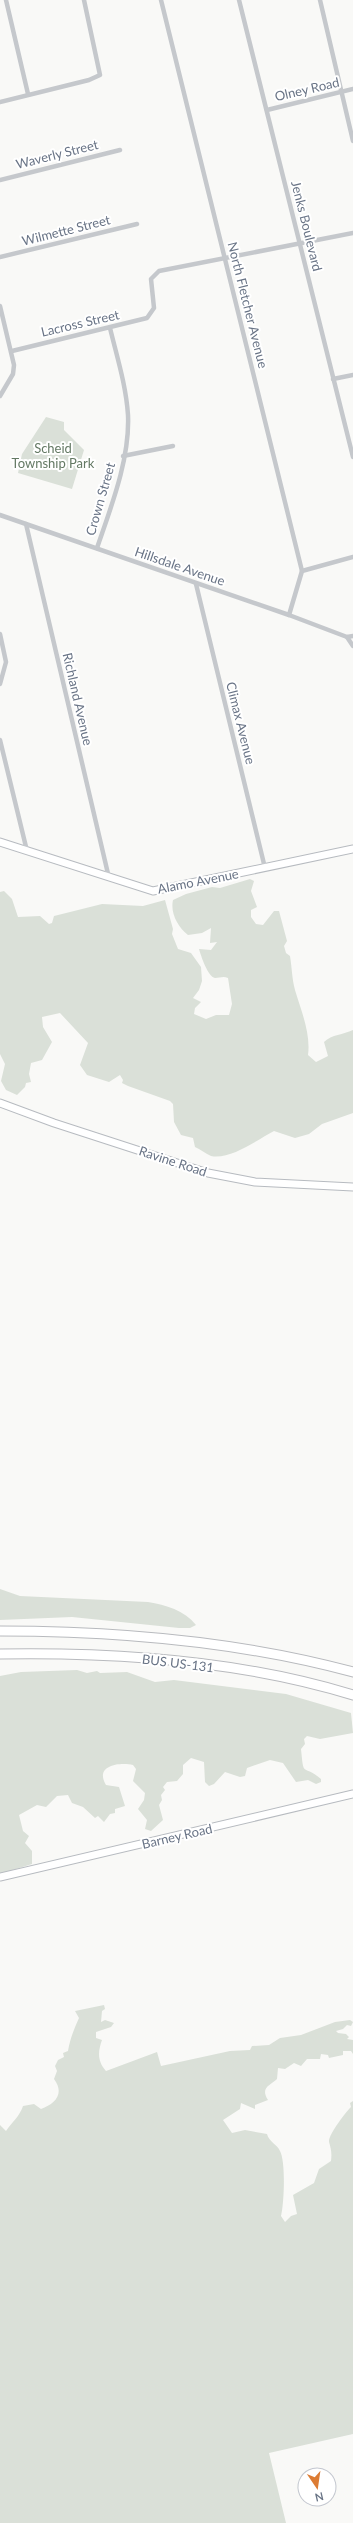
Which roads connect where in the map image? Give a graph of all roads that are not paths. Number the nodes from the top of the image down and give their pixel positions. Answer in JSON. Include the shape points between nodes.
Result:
{"nodes":[{"id":1,"x":6,"y":0,"type":"edge"},
{"id":2,"x":84,"y":0,"type":"edge"},
{"id":3,"x":161,"y":0,"type":"edge"},
{"id":4,"x":239,"y":0,"type":"edge"},
{"id":5,"x":320,"y":0,"type":"edge"},
{"id":6,"x":353,"y":89,"type":"edge"},
{"id":7,"x":341,"y":92,"type":"junction"},
{"id":8,"x":28,"y":94,"type":"junction"},
{"id":9,"x":0,"y":102,"type":"edge"},
{"id":10,"x":267,"y":110,"type":"junction"},
{"id":11,"x":353,"y":141,"type":"edge"},
{"id":12,"x":120,"y":150,"type":"dead end"},
{"id":13,"x":0,"y":180,"type":"edge"},
{"id":14,"x":137,"y":224,"type":"dead end"},
{"id":15,"x":353,"y":233,"type":"edge"},
{"id":16,"x":301,"y":243,"type":"junction"},
{"id":17,"x":0,"y":257,"type":"edge"},
{"id":18,"x":225,"y":257,"type":"junction"},
{"id":19,"x":0,"y":306,"type":"edge"},
{"id":20,"x":110,"y":328,"type":"junction"},
{"id":21,"x":12,"y":350,"type":"junction"},
{"id":22,"x":353,"y":374,"type":"edge"},
{"id":23,"x":333,"y":379,"type":"junction"},
{"id":24,"x":0,"y":396,"type":"edge"},
{"id":25,"x":173,"y":446,"type":"dead end"},
{"id":26,"x":123,"y":456,"type":"junction"},
{"id":27,"x":353,"y":457,"type":"edge"},
{"id":28,"x":0,"y":515,"type":"edge"},
{"id":29,"x":26,"y":524,"type":"junction"},
{"id":30,"x":97,"y":548,"type":"junction"},
{"id":31,"x":353,"y":557,"type":"edge"},
{"id":32,"x":302,"y":571,"type":"junction"},
{"id":33,"x":196,"y":584,"type":"junction"},
{"id":34,"x":289,"y":614,"type":"junction"},
{"id":35,"x":0,"y":634,"type":"edge"},
{"id":36,"x":353,"y":636,"type":"edge"},
{"id":37,"x":347,"y":637,"type":"junction"},
{"id":38,"x":353,"y":646,"type":"edge"},
{"id":39,"x":0,"y":684,"type":"edge"},
{"id":40,"x":0,"y":740,"type":"edge"},
{"id":41,"x":0,"y":842,"type":"edge"},
{"id":42,"x":353,"y":849,"type":"edge"},
{"id":43,"x":27,"y":851,"type":"junction"},
{"id":44,"x":264,"y":868,"type":"junction"},
{"id":45,"x":108,"y":878,"type":"junction"},
{"id":46,"x":0,"y":1103,"type":"edge"},
{"id":47,"x":353,"y":1187,"type":"edge"},
{"id":48,"x":0,"y":1631,"type":"edge"},
{"id":49,"x":0,"y":1654,"type":"edge"},
{"id":50,"x":353,"y":1672,"type":"edge"},
{"id":51,"x":353,"y":1695,"type":"edge"},
{"id":52,"x":353,"y":1794,"type":"edge"},
{"id":53,"x":0,"y":1877,"type":"edge"}],
"edges":[{"from":1,"to":8,"type":"street"},
{"from":2,"to":8,"type":"street","via":[[101,72],[90,80]]},
{"from":3,"to":18,"type":"street","name":"North Fletcher Avenue"},
{"from":4,"to":10,"type":"street","name":"Jenks Boulevard"},
{"from":5,"to":7,"type":"street"},
{"from":6,"to":7,"type":"street","name":"Olney Road"},
{"from":7,"to":10,"type":"street","name":"Olney Road"},
{"from":7,"to":11,"type":"street"},
{"from":8,"to":9,"type":"street"},
{"from":10,"to":16,"type":"street","name":"Jenks Boulevard"},
{"from":12,"to":13,"type":"street","name":"Waverly Street"},
{"from":14,"to":17,"type":"street","name":"Wilmette Street"},
{"from":15,"to":16,"type":"street"},
{"from":16,"to":18,"type":"street"},
{"from":16,"to":23,"type":"street","name":"Jenks Boulevard"},
{"from":18,"to":20,"type":"street","name":"Lacross Street","via":[[156,272],[151,279],[154,305],[151,314],[138,321]]},
{"from":18,"to":32,"type":"street","name":"North Fletcher Avenue"},
{"from":19,"to":21,"type":"street"},
{"from":20,"to":21,"type":"street","name":"Lacross Street"},
{"from":20,"to":26,"type":"street","name":"Crown Street","via":[[126,392],[128,425]]},
{"from":21,"to":24,"type":"street","via":[[13,374]]},
{"from":22,"to":23,"type":"street"},
{"from":23,"to":27,"type":"street","name":"Jenks Boulevard"},
{"from":25,"to":26,"type":"street","name":"Crown Street"},
{"from":26,"to":30,"type":"street","name":"Crown Street","via":[[117,485]]},
{"from":28,"to":29,"type":"street","name":"Hillsdale Avenue"},
{"from":29,"to":30,"type":"street","name":"Hillsdale Avenue"},
{"from":29,"to":45,"type":"street","name":"Richland Avenue"},
{"from":30,"to":33,"type":"street","name":"Hillsdale Avenue"},
{"from":31,"to":32,"type":"street"},
{"from":32,"to":34,"type":"street"},
{"from":33,"to":34,"type":"street","name":"Hillsdale Avenue"},
{"from":33,"to":44,"type":"street","name":"Climax Avenue"},
{"from":34,"to":37,"type":"street","name":"Hillsdale Avenue"},
{"from":35,"to":39,"type":"street","via":[[6,662]]},
{"from":36,"to":37,"type":"street"},
{"from":37,"to":38,"type":"street"},
{"from":40,"to":43,"type":"street"},
{"from":41,"to":43,"type":"street","name":"Alamo Avenue"},
{"from":42,"to":44,"type":"street","name":"Alamo Avenue"},
{"from":43,"to":45,"type":"street","name":"Alamo Avenue"},
{"from":44,"to":45,"type":"street","name":"Alamo Avenue","via":[[153,891]]},
{"from":46,"to":47,"type":"street","name":"Ravine Road","via":[[208,1173],[255,1182]]},
{"from":48,"to":50,"type":"highway","name":"BUS US-131","via":[[101,1632],[165,1637],[227,1646]]},
{"from":49,"to":51,"type":"highway","name":"BUS US-131","via":[[101,1654],[163,1660],[286,1679]]},
{"from":52,"to":53,"type":"street","name":"Barney Road"}]}
